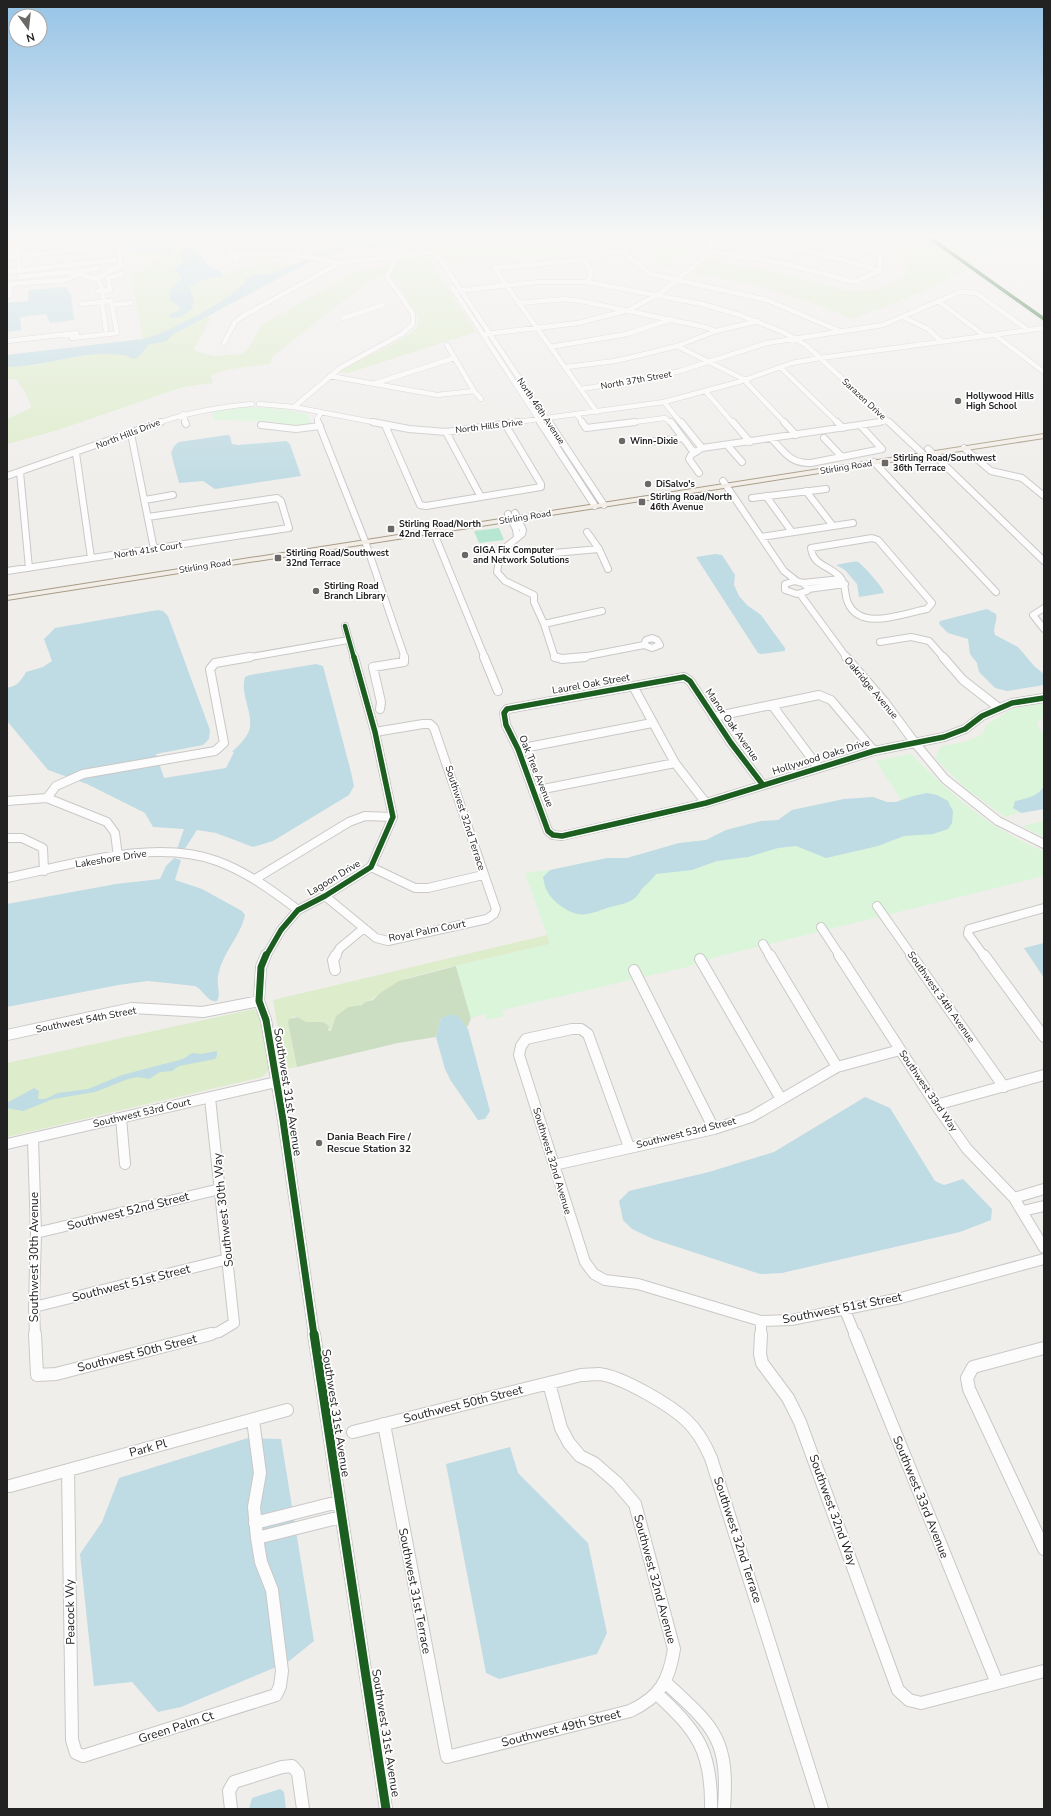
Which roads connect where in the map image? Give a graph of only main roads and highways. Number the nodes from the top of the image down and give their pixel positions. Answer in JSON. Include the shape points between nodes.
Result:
{"nodes":[{"id":1,"x":1044,"y":430,"type":"edge"},
{"id":2,"x":1044,"y":436,"type":"edge"},
{"id":3,"x":926,"y":451,"type":"junction"},
{"id":4,"x":725,"y":484,"type":"junction"},
{"id":5,"x":191,"y":566,"type":"junction"},
{"id":6,"x":123,"y":573,"type":"junction"},
{"id":7,"x":110,"y":581,"type":"junction"},
{"id":8,"x":7,"y":591,"type":"edge"},
{"id":9,"x":7,"y":598,"type":"edge"}],
"edges":[{"from":1,"to":3,"type":"main road","name":"Stirling Road"},
{"from":2,"to":3,"type":"main road","name":"Stirling Road"},
{"from":3,"to":4,"type":"main road","name":"Stirling Road"},
{"from":3,"to":4,"type":"main road","name":"Stirling Road","via":[[874,462]]},
{"from":4,"to":5,"type":"main road","name":"Stirling Road","via":[[593,503],[515,521],[432,529]]},
{"from":5,"to":6,"type":"main road","name":"Stirling Road"},
{"from":5,"to":7,"type":"main road","name":"Stirling Road"},
{"from":6,"to":7,"type":"main road","via":[[122,576]]},
{"from":6,"to":8,"type":"main road","name":"Stirling Road"},
{"from":7,"to":9,"type":"main road","name":"Stirling Road"}]}
